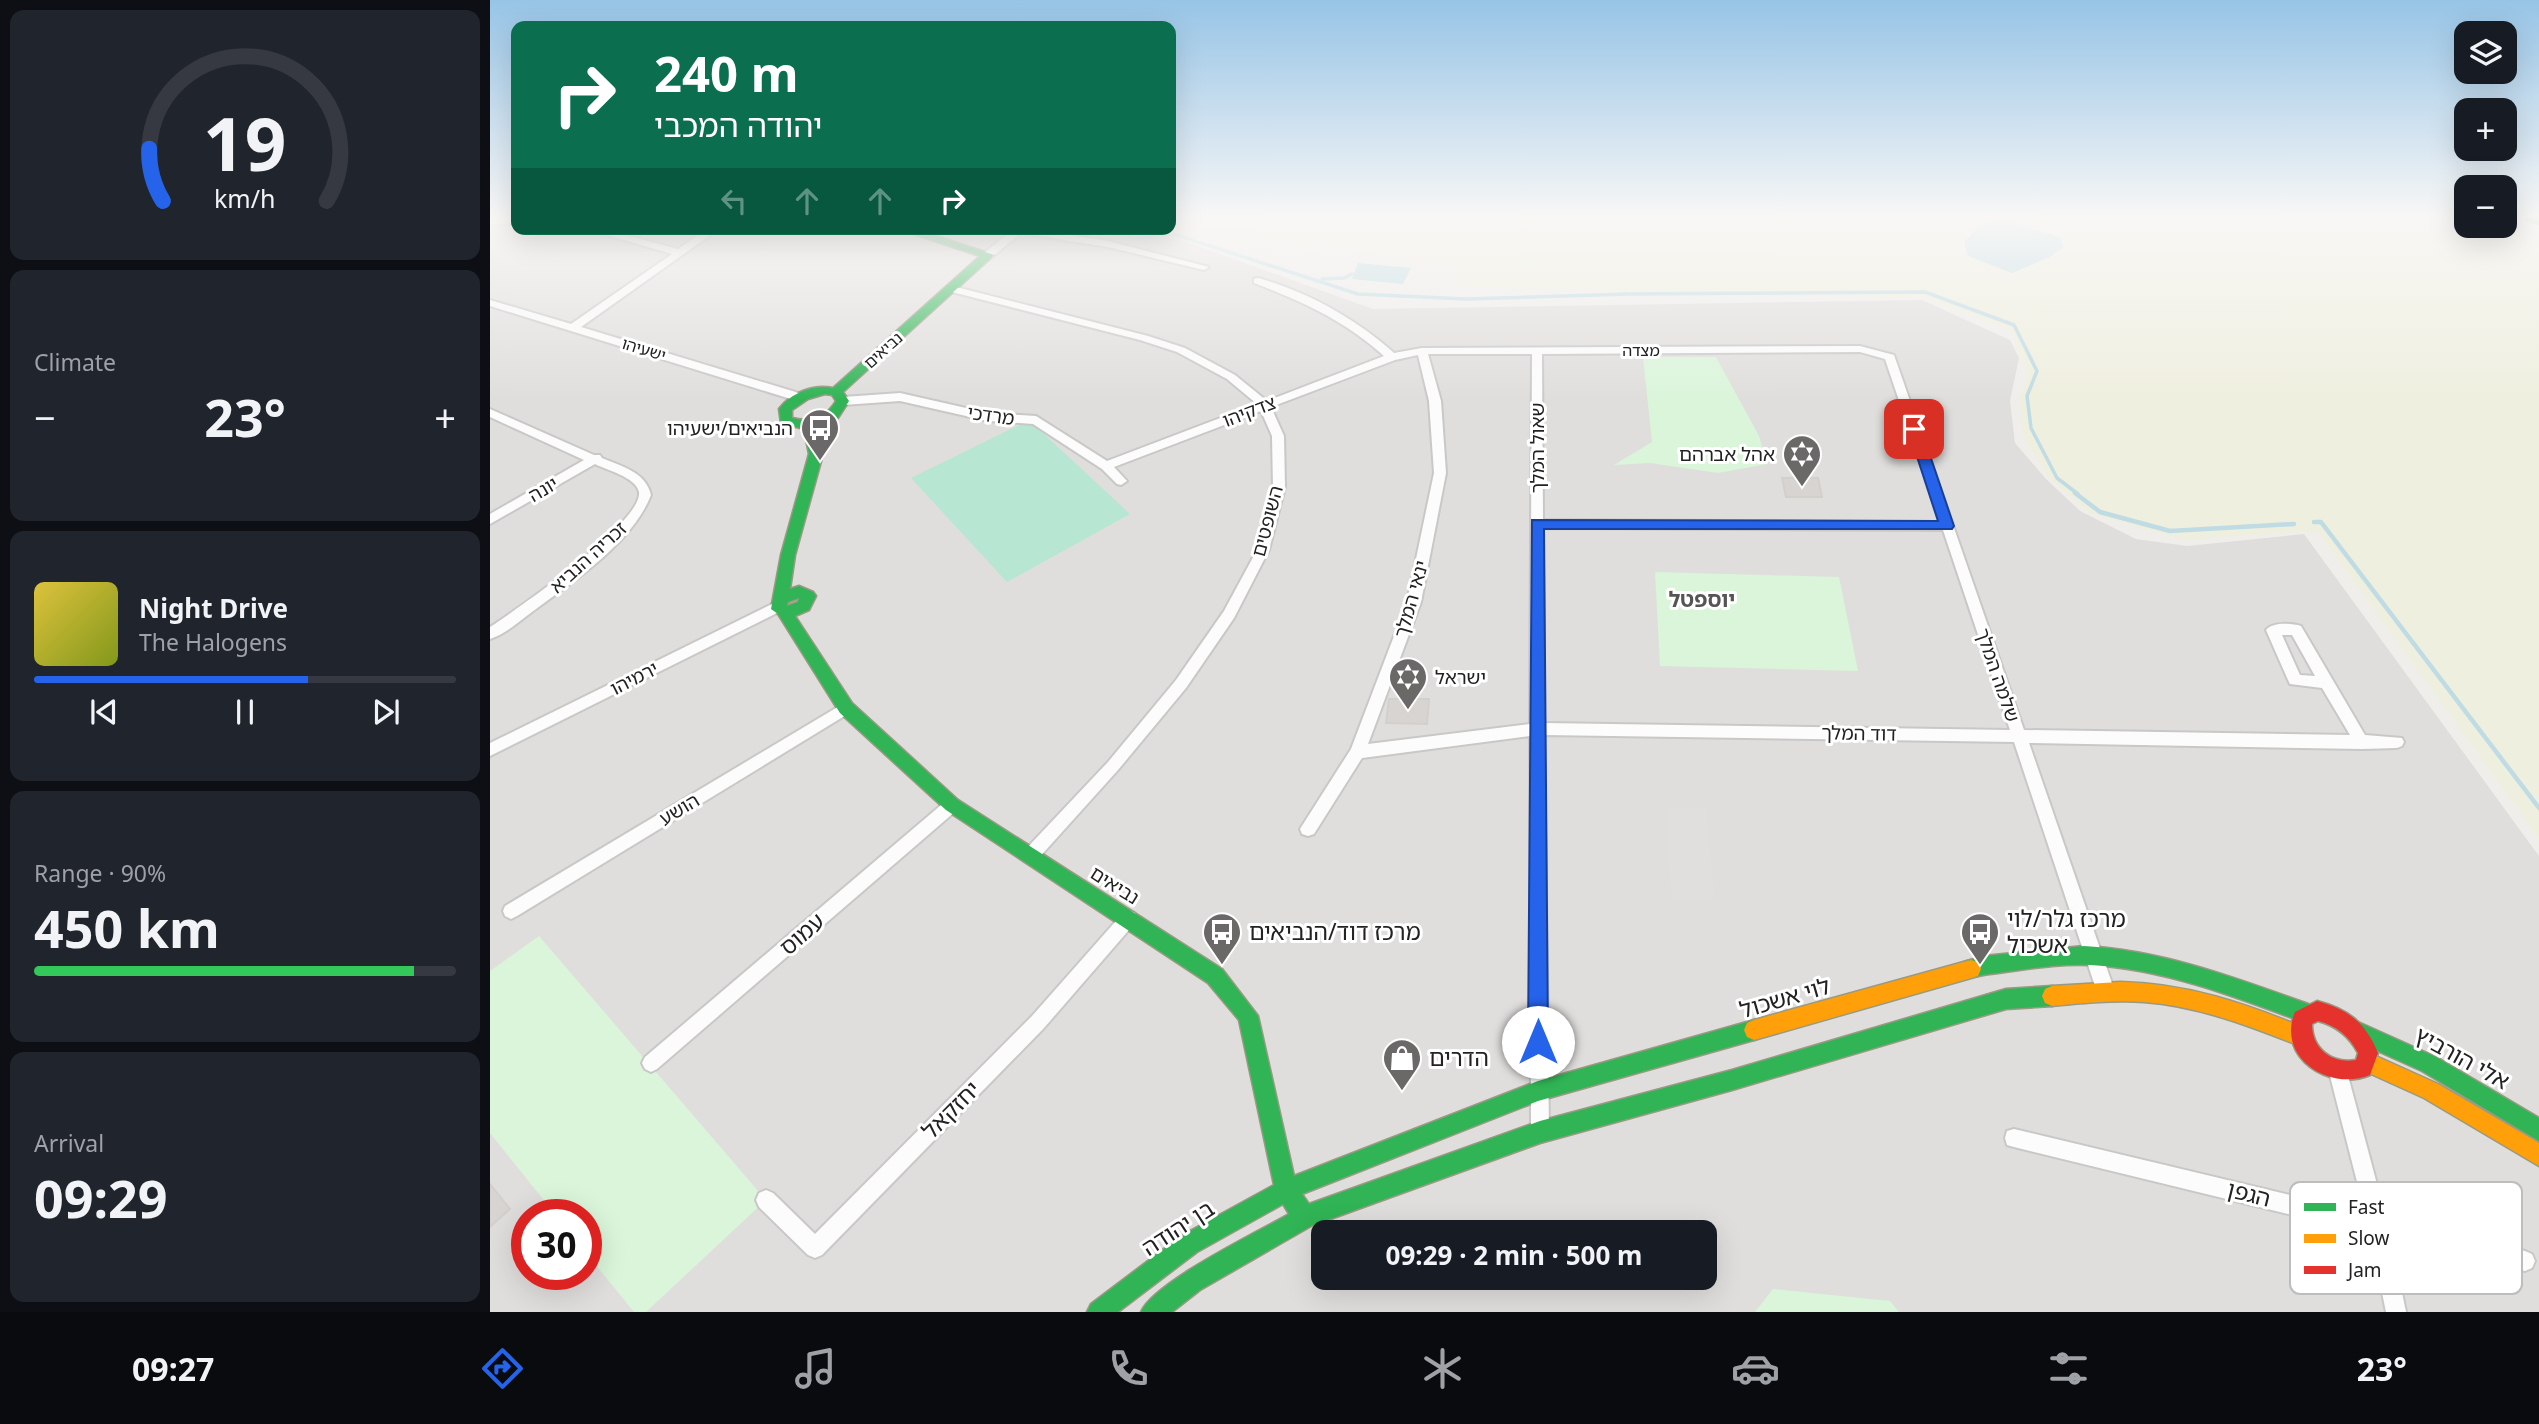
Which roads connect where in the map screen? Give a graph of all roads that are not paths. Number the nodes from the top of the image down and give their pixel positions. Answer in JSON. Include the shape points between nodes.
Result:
{"nodes":[{"id":1,"x":642,"y":279,"type":"edge"},
{"id":2,"x":962,"y":279,"type":"edge"},
{"id":3,"x":1258,"y":281,"type":"dead end"},
{"id":4,"x":952,"y":289,"type":"junction"},
{"id":5,"x":490,"y":303,"type":"edge"},
{"id":6,"x":574,"y":327,"type":"junction"},
{"id":7,"x":1422,"y":351,"type":"junction"},
{"id":8,"x":1537,"y":351,"type":"junction"},
{"id":9,"x":1392,"y":357,"type":"junction"},
{"id":10,"x":1890,"y":357,"type":"joint"},
{"id":11,"x":840,"y":396,"type":"junction"},
{"id":12,"x":798,"y":397,"type":"junction"},
{"id":13,"x":1265,"y":404,"type":"junction"},
{"id":14,"x":490,"y":412,"type":"edge"},
{"id":15,"x":504,"y":417,"type":"junction"},
{"id":16,"x":490,"y":425,"type":"edge"},
{"id":17,"x":810,"y":425,"type":"junction"},
{"id":18,"x":596,"y":458,"type":"junction"},
{"id":19,"x":1106,"y":466,"type":"junction"},
{"id":20,"x":1121,"y":481,"type":"dead end"},
{"id":21,"x":490,"y":520,"type":"edge"},
{"id":22,"x":1537,"y":524,"type":"junction"},
{"id":23,"x":1947,"y":526,"type":"junction"},
{"id":24,"x":789,"y":555,"type":"junction"},
{"id":25,"x":805,"y":598,"type":"junction"},
{"id":26,"x":781,"y":606,"type":"junction"},
{"id":27,"x":490,"y":634,"type":"edge"},
{"id":28,"x":809,"y":647,"type":"junction"},
{"id":29,"x":2324,"y":682,"type":"dead end"},
{"id":30,"x":846,"y":708,"type":"junction"},
{"id":31,"x":1537,"y":729,"type":"junction"},
{"id":32,"x":2019,"y":736,"type":"junction"},
{"id":33,"x":2398,"y":742,"type":"dead end"},
{"id":34,"x":2362,"y":743,"type":"junction"},
{"id":35,"x":490,"y":750,"type":"edge"},
{"id":36,"x":1358,"y":751,"type":"junction"},
{"id":37,"x":953,"y":805,"type":"junction"},
{"id":38,"x":1308,"y":829,"type":"dead end"},
{"id":39,"x":1030,"y":856,"type":"junction"},
{"id":40,"x":511,"y":911,"type":"dead end"},
{"id":41,"x":1129,"y":918,"type":"junction"},
{"id":42,"x":2094,"y":956,"type":"junction"},
{"id":43,"x":2106,"y":992,"type":"junction"},
{"id":44,"x":2308,"y":1014,"type":"junction"},
{"id":45,"x":2358,"y":1032,"type":"junction"},
{"id":46,"x":2300,"y":1036,"type":"junction"},
{"id":47,"x":2367,"y":1062,"type":"junction"},
{"id":48,"x":651,"y":1063,"type":"dead end"},
{"id":49,"x":2338,"y":1072,"type":"junction"},
{"id":50,"x":1538,"y":1091,"type":"junction"},
{"id":51,"x":2539,"y":1130,"type":"edge"},
{"id":52,"x":1540,"y":1132,"type":"junction"},
{"id":53,"x":2014,"y":1138,"type":"dead end"},
{"id":54,"x":2539,"y":1155,"type":"edge"},
{"id":55,"x":2367,"y":1182,"type":"edge"},
{"id":56,"x":1286,"y":1190,"type":"junction"},
{"id":57,"x":766,"y":1200,"type":"dead end"},
{"id":58,"x":2290,"y":1204,"type":"edge"},
{"id":59,"x":1305,"y":1217,"type":"junction"},
{"id":60,"x":2522,"y":1260,"type":"edge"},
{"id":61,"x":2525,"y":1261,"type":"dead end"},
{"id":62,"x":2392,"y":1294,"type":"edge"},
{"id":63,"x":1099,"y":1312,"type":"edge"},
{"id":64,"x":1153,"y":1312,"type":"edge"},
{"id":65,"x":2396,"y":1312,"type":"edge"}],
"edges":[{"from":1,"to":6,"type":"street"},
{"from":2,"to":4,"type":"street","name":"נביאים"},
{"from":3,"to":9,"type":"street","via":[[1336,315]]},
{"from":4,"to":11,"type":"street","name":"נביאים"},
{"from":4,"to":13,"type":"street","name":"השופטים","via":[[1181,350],[1231,377]]},
{"from":5,"to":6,"type":"street","name":"ישעיהו"},
{"from":6,"to":12,"type":"street","name":"ישעיהו"},
{"from":7,"to":8,"type":"street","name":"מצדה"},
{"from":7,"to":9,"type":"street","name":"מצדה"},
{"from":7,"to":36,"type":"street","name":"ינאי המלך","via":[[1434,401],[1440,473],[1414,602]]},
{"from":8,"to":10,"type":"street","name":"מצדה","via":[[1860,349]]},
{"from":8,"to":22,"type":"street","name":"שאול המלך"},
{"from":9,"to":13,"type":"street","name":"צדקיהו"},
{"from":10,"to":23,"type":"street","name":"שלמה המלך"},
{"from":11,"to":12,"type":"street","via":[[815,391]]},
{"from":11,"to":17,"type":"street","name":"נביאים","via":[[832,416]]},
{"from":11,"to":19,"type":"street","name":"מרדכי","via":[[900,397],[988,417],[1036,420]]},
{"from":12,"to":17,"type":"street","via":[[783,415],[789,423]]},
{"from":13,"to":19,"type":"street","name":"צדקיהו"},
{"from":13,"to":39,"type":"street","name":"השופטים","via":[[1278,436],[1279,487],[1264,550],[1229,614],[1181,684]]},
{"from":14,"to":15,"type":"street","name":"זכריה הנביא"},
{"from":15,"to":16,"type":"street"},
{"from":15,"to":18,"type":"street","name":"זכריה הנביא"},
{"from":17,"to":24,"type":"street","via":[[816,454]]},
{"from":18,"to":21,"type":"street","name":"יונה"},
{"from":18,"to":27,"type":"street","name":"זכריה הנביא","via":[[642,485],[642,506],[543,598]]},
{"from":19,"to":20,"type":"street","name":"מרדכי"},
{"from":22,"to":23,"type":"street"},
{"from":22,"to":31,"type":"street","name":"שאול המלך"},
{"from":23,"to":32,"type":"street","name":"שלמה המלך"},
{"from":24,"to":25,"type":"street","name":"נביאים"},
{"from":24,"to":26,"type":"street"},
{"from":25,"to":26,"type":"street","via":[[795,611]]},
{"from":25,"to":28,"type":"street","name":"נביאים"},
{"from":26,"to":28,"type":"street","name":"נביאים"},
{"from":26,"to":35,"type":"street","name":"ירמיהו"},
{"from":28,"to":30,"type":"street","name":"נביאים"},
{"from":29,"to":34,"type":"street"},
{"from":30,"to":37,"type":"street","name":"נביאים"},
{"from":30,"to":40,"type":"street","name":"הושע"},
{"from":31,"to":32,"type":"street","name":"דוד המלך"},
{"from":31,"to":36,"type":"street","name":"דוד המלך"},
{"from":31,"to":50,"type":"street","name":"שאול המלך"},
{"from":32,"to":34,"type":"street","name":"דוד המלך"},
{"from":32,"to":42,"type":"street","name":"שלמה המלך"},
{"from":33,"to":34,"type":"street","name":"דוד המלך"},
{"from":36,"to":38,"type":"street","name":"ינאי המלך"},
{"from":37,"to":39,"type":"street","name":"נביאים"},
{"from":37,"to":48,"type":"street","name":"עמוס"},
{"from":39,"to":41,"type":"street","name":"נביאים"},
{"from":41,"to":56,"type":"street","name":"נביאים","via":[[1215,976],[1248,1016]]},
{"from":41,"to":57,"type":"street","name":"יחזקאל","via":[[1038,1022],[815,1248]]},
{"from":42,"to":43,"type":"street","name":"שלמה המלך"},
{"from":42,"to":44,"type":"street","name":"לוי אשכול","via":[[2241,988]]},
{"from":42,"to":50,"type":"street","name":"לוי אשכול","via":[[1984,965]]},
{"from":43,"to":46,"type":"street","via":[[2161,994],[2254,1017]]},
{"from":43,"to":52,"type":"street","via":[[2006,999]]},
{"from":44,"to":45,"type":"street","via":[[2339,1017]]},
{"from":44,"to":46,"type":"street","via":[[2302,1019]]},
{"from":45,"to":47,"type":"street","via":[[2368,1053]]},
{"from":45,"to":51,"type":"street","name":"אלי הורביץ","via":[[2424,1060]]},
{"from":46,"to":49,"type":"street","via":[[2318,1062]]},
{"from":47,"to":49,"type":"street","via":[[2356,1072]]},
{"from":47,"to":54,"type":"street","via":[[2431,1091]]},
{"from":49,"to":55,"type":"street"},
{"from":50,"to":52,"type":"street","name":"שאול המלך"},
{"from":50,"to":56,"type":"street","name":"לוי אשכול"},
{"from":52,"to":59,"type":"street"},
{"from":53,"to":58,"type":"street","name":"הגפן"},
{"from":56,"to":59,"type":"street","name":"נביאים"},
{"from":56,"to":63,"type":"street","name":"בן יהודה","via":[[1189,1244]]},
{"from":59,"to":64,"type":"street","via":[[1202,1276]]},
{"from":60,"to":61,"type":"street","name":"הגפן"},
{"from":62,"to":65,"type":"street"}]}
